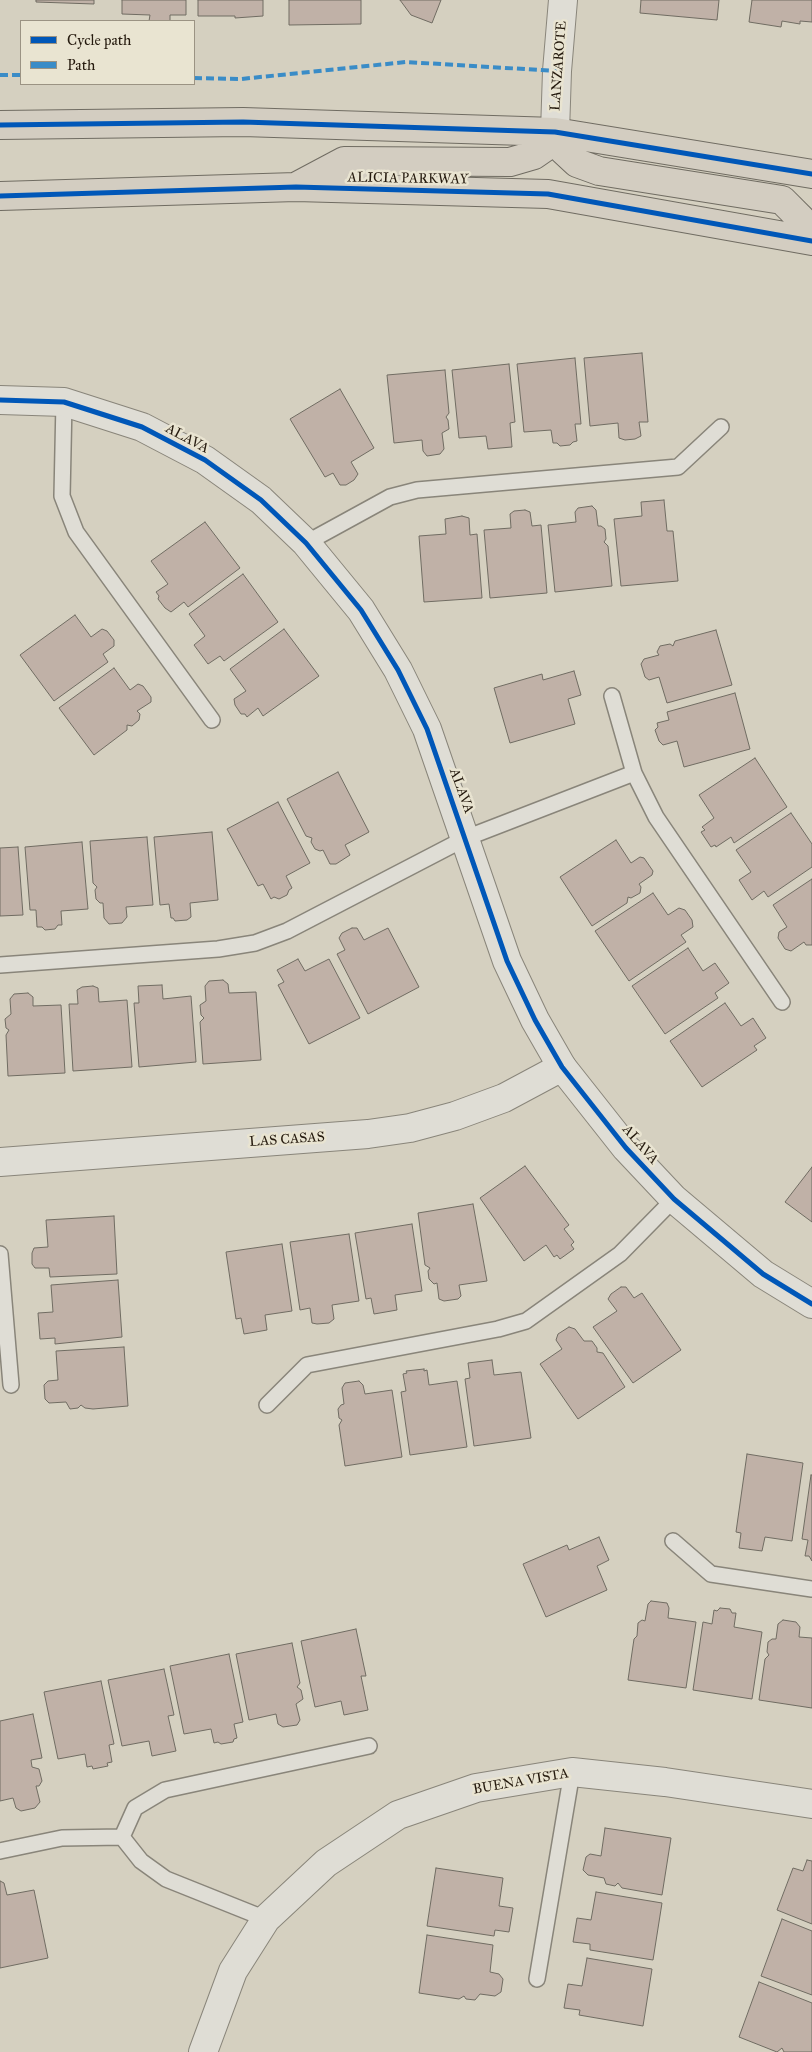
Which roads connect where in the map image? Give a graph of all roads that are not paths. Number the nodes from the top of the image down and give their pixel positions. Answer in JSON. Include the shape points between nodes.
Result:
{"nodes":[{"id":1,"x":563,"y":0,"type":"edge"},
{"id":2,"x":0,"y":125,"type":"edge"},
{"id":3,"x":555,"y":132,"type":"junction"},
{"id":4,"x":812,"y":174,"type":"edge"},
{"id":5,"x":296,"y":187,"type":"junction"},
{"id":6,"x":0,"y":196,"type":"edge"},
{"id":7,"x":812,"y":230,"type":"edge"},
{"id":8,"x":812,"y":241,"type":"edge"},
{"id":9,"x":0,"y":400,"type":"edge"},
{"id":10,"x":64,"y":402,"type":"junction"},
{"id":11,"x":721,"y":427,"type":"dead end"},
{"id":12,"x":306,"y":543,"type":"junction"},
{"id":13,"x":612,"y":696,"type":"dead end"},
{"id":14,"x":212,"y":720,"type":"dead end"},
{"id":15,"x":634,"y":773,"type":"junction"},
{"id":16,"x":466,"y":838,"type":"junction"},
{"id":17,"x":0,"y":964,"type":"edge"},
{"id":18,"x":782,"y":1002,"type":"dead end"},
{"id":19,"x":562,"y":1068,"type":"junction"},
{"id":20,"x":0,"y":1162,"type":"edge"},
{"id":21,"x":674,"y":1199,"type":"junction"},
{"id":22,"x":0,"y":1254,"type":"edge"},
{"id":23,"x":812,"y":1304,"type":"edge"},
{"id":24,"x":11,"y":1385,"type":"dead end"},
{"id":25,"x":267,"y":1405,"type":"dead end"},
{"id":26,"x":673,"y":1541,"type":"dead end"},
{"id":27,"x":812,"y":1590,"type":"edge"},
{"id":28,"x":369,"y":1746,"type":"dead end"},
{"id":29,"x":572,"y":1772,"type":"junction"},
{"id":30,"x":812,"y":1804,"type":"edge"},
{"id":31,"x":122,"y":1837,"type":"junction"},
{"id":32,"x":0,"y":1851,"type":"edge"},
{"id":33,"x":266,"y":1920,"type":"junction"},
{"id":34,"x":537,"y":1979,"type":"dead end"},
{"id":35,"x":203,"y":2052,"type":"edge"}],
"edges":[{"from":1,"to":3,"type":"street","name":"LANZAROTE"},
{"from":2,"to":3,"type":"main road","via":[[243,122]]},
{"from":3,"to":4,"type":"main road"},
{"from":3,"to":5,"type":"main road","via":[[547,146],[534,155],[510,162],[344,161]]},
{"from":3,"to":7,"type":"main road","via":[[563,150],[577,164],[599,171],[782,200]]},
{"from":5,"to":6,"type":"main road","name":"ALICIA PARKWAY"},
{"from":5,"to":8,"type":"main road","name":"ALICIA PARKWAY","via":[[548,194]]},
{"from":9,"to":10,"type":"street","name":"ALAVA"},
{"from":10,"to":12,"type":"street","name":"ALAVA","via":[[142,427],[205,460],[261,500]]},
{"from":10,"to":14,"type":"lane","via":[[62,496],[76,532]]},
{"from":11,"to":12,"type":"lane","via":[[678,467],[417,490],[390,498]]},
{"from":12,"to":16,"type":"street","name":"ALAVA","via":[[361,610],[398,670],[427,729]]},
{"from":13,"to":15,"type":"lane"},
{"from":15,"to":16,"type":"lane"},
{"from":15,"to":18,"type":"lane","via":[[656,817]]},
{"from":16,"to":17,"type":"lane","via":[[288,930],[255,943],[218,949]]},
{"from":16,"to":19,"type":"street","name":"ALAVA","via":[[508,960],[535,1020]]},
{"from":19,"to":20,"type":"street","name":"LAS CASAS","via":[[504,1098],[410,1128],[368,1134]]},
{"from":19,"to":21,"type":"street","name":"ALAVA","via":[[626,1148]]},
{"from":21,"to":23,"type":"street","name":"ALAVA","via":[[763,1274]]},
{"from":21,"to":25,"type":"lane","via":[[620,1254],[526,1321],[307,1365]]},
{"from":22,"to":24,"type":"lane"},
{"from":26,"to":27,"type":"lane","via":[[712,1574]]},
{"from":28,"to":31,"type":"lane","via":[[165,1790],[135,1808]]},
{"from":29,"to":30,"type":"street","name":"BUENA VISTA"},
{"from":29,"to":33,"type":"street","name":"BUENA VISTA","via":[[476,1788],[398,1815],[326,1863]]},
{"from":29,"to":34,"type":"lane"},
{"from":31,"to":32,"type":"lane","via":[[62,1838]]},
{"from":31,"to":33,"type":"lane","via":[[141,1861],[166,1879]]},
{"from":33,"to":35,"type":"street","name":"BUENA VISTA","via":[[233,1971]]}]}
